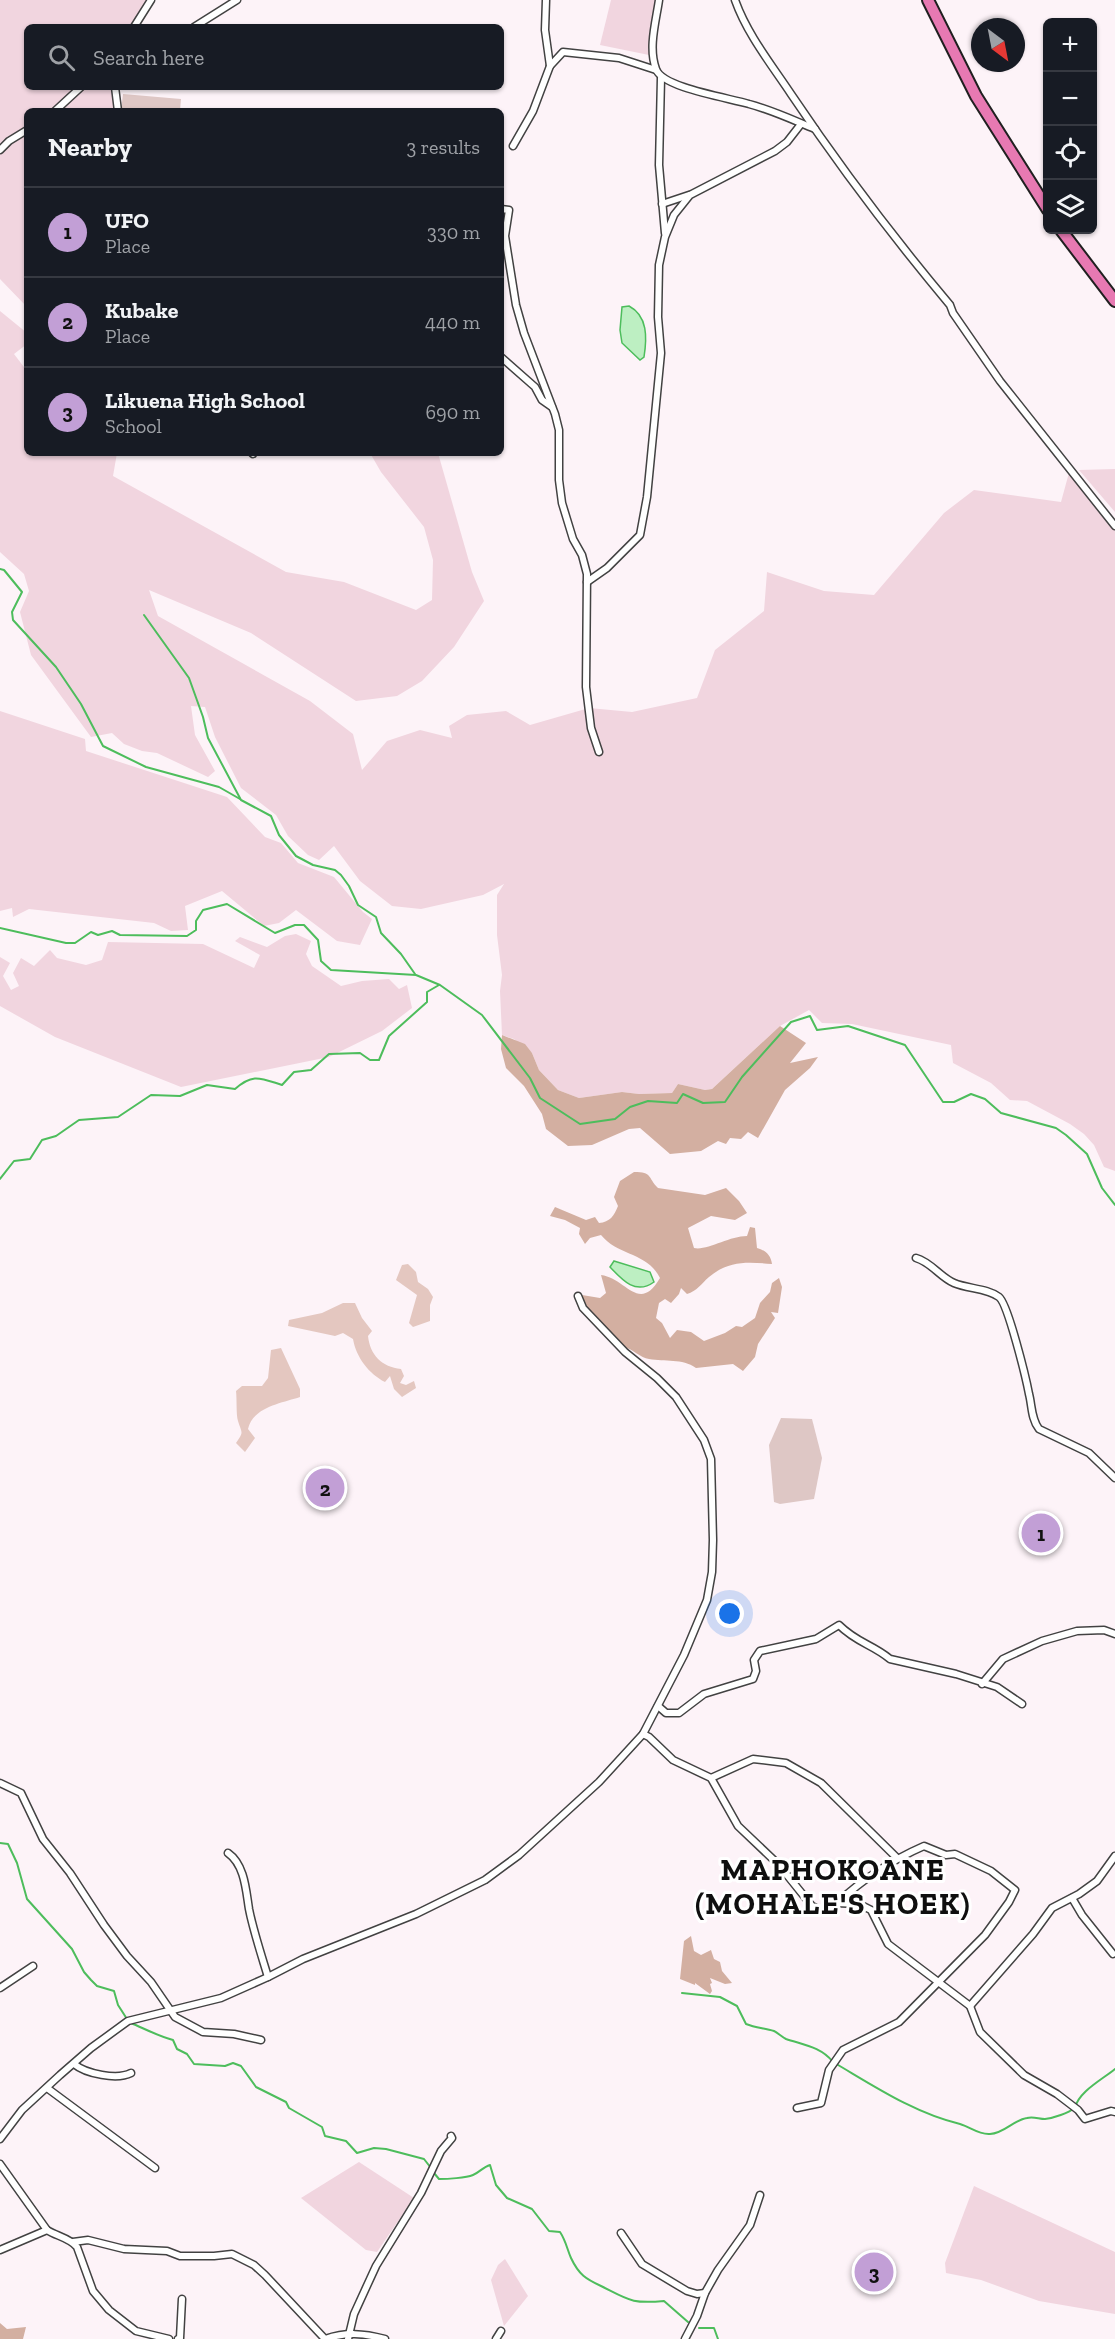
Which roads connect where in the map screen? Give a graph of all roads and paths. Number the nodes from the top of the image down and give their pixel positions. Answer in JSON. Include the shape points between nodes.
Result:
{"nodes":[{"id":1,"x":152,"y":0,"type":"edge"},
{"id":2,"x":237,"y":0,"type":"edge"},
{"id":3,"x":546,"y":0,"type":"edge"},
{"id":4,"x":659,"y":0,"type":"edge"},
{"id":5,"x":735,"y":0,"type":"edge"},
{"id":6,"x":928,"y":0,"type":"edge"},
{"id":7,"x":228,"y":2,"type":"edge"},
{"id":8,"x":136,"y":24,"type":"edge"},
{"id":9,"x":198,"y":24,"type":"edge"},
{"id":10,"x":550,"y":66,"type":"junction"},
{"id":11,"x":656,"y":70,"type":"junction"},
{"id":12,"x":661,"y":78,"type":"junction"},
{"id":13,"x":78,"y":90,"type":"edge"},
{"id":14,"x":116,"y":90,"type":"edge"},
{"id":15,"x":58,"y":108,"type":"edge"},
{"id":16,"x":118,"y":108,"type":"edge"},
{"id":17,"x":801,"y":124,"type":"junction"},
{"id":18,"x":815,"y":129,"type":"junction"},
{"id":19,"x":24,"y":132,"type":"edge"},
{"id":20,"x":513,"y":146,"type":"dead end"},
{"id":21,"x":0,"y":150,"type":"edge"},
{"id":22,"x":690,"y":195,"type":"junction"},
{"id":23,"x":662,"y":204,"type":"junction"},
{"id":24,"x":1043,"y":204,"type":"edge"},
{"id":25,"x":504,"y":209,"type":"edge"},
{"id":26,"x":1064,"y":234,"type":"edge"},
{"id":27,"x":665,"y":237,"type":"junction"},
{"id":28,"x":1115,"y":302,"type":"edge"},
{"id":29,"x":504,"y":360,"type":"edge"},
{"id":30,"x":553,"y":408,"type":"junction"},
{"id":31,"x":1115,"y":526,"type":"edge"},
{"id":32,"x":587,"y":582,"type":"junction"},
{"id":33,"x":599,"y":752,"type":"dead end"},
{"id":34,"x":916,"y":1258,"type":"dead end"},
{"id":35,"x":578,"y":1296,"type":"dead end"},
{"id":36,"x":1115,"y":1478,"type":"edge"},
{"id":37,"x":1115,"y":1634,"type":"edge"},
{"id":38,"x":982,"y":1684,"type":"junction"},
{"id":39,"x":1022,"y":1704,"type":"dead end"},
{"id":40,"x":658,"y":1706,"type":"junction"},
{"id":41,"x":644,"y":1734,"type":"junction"},
{"id":42,"x":711,"y":1778,"type":"junction"},
{"id":43,"x":0,"y":1783,"type":"edge"},
{"id":44,"x":228,"y":1854,"type":"dead end"},
{"id":45,"x":1115,"y":1856,"type":"edge"},
{"id":46,"x":897,"y":1858,"type":"junction"},
{"id":47,"x":1072,"y":1898,"type":"junction"},
{"id":48,"x":836,"y":1903,"type":"junction"},
{"id":49,"x":1113,"y":1954,"type":"dead end"},
{"id":50,"x":33,"y":1966,"type":"dead end"},
{"id":51,"x":268,"y":1977,"type":"junction"},
{"id":52,"x":939,"y":1983,"type":"junction"},
{"id":53,"x":0,"y":1988,"type":"edge"},
{"id":54,"x":970,"y":2006,"type":"junction"},
{"id":55,"x":170,"y":2011,"type":"junction"},
{"id":56,"x":261,"y":2040,"type":"dead end"},
{"id":57,"x":74,"y":2064,"type":"junction"},
{"id":58,"x":130,"y":2073,"type":"dead end"},
{"id":59,"x":47,"y":2088,"type":"junction"},
{"id":60,"x":797,"y":2108,"type":"dead end"},
{"id":61,"x":1115,"y":2112,"type":"edge"},
{"id":62,"x":451,"y":2136,"type":"dead end"},
{"id":63,"x":0,"y":2139,"type":"edge"},
{"id":64,"x":0,"y":2164,"type":"edge"},
{"id":65,"x":155,"y":2168,"type":"dead end"},
{"id":66,"x":760,"y":2195,"type":"dead end"},
{"id":67,"x":47,"y":2230,"type":"junction"},
{"id":68,"x":621,"y":2233,"type":"dead end"},
{"id":69,"x":73,"y":2242,"type":"junction"},
{"id":70,"x":0,"y":2250,"type":"edge"},
{"id":71,"x":705,"y":2293,"type":"junction"},
{"id":72,"x":182,"y":2299,"type":"dead end"},
{"id":73,"x":501,"y":2331,"type":"dead end"},
{"id":74,"x":348,"y":2336,"type":"edge"},
{"id":75,"x":169,"y":2339,"type":"edge"},
{"id":76,"x":178,"y":2339,"type":"edge"},
{"id":77,"x":385,"y":2339,"type":"edge"},
{"id":78,"x":496,"y":2339,"type":"edge"},
{"id":79,"x":685,"y":2339,"type":"edge"}],
"edges":[{"from":1,"to":8,"type":"street"},
{"from":2,"to":7,"type":"street"},
{"from":3,"to":10,"type":"street"},
{"from":4,"to":11,"type":"street","via":[[654,34]]},
{"from":5,"to":18,"type":"street","via":[[758,44]]},
{"from":6,"to":24,"type":"main road","via":[[976,96]]},
{"from":7,"to":9,"type":"street"},
{"from":10,"to":11,"type":"street","via":[[558,55],[569,51],[619,58]]},
{"from":10,"to":20,"type":"street"},
{"from":11,"to":12,"type":"street"},
{"from":12,"to":17,"type":"street","via":[[750,104]]},
{"from":12,"to":23,"type":"street"},
{"from":13,"to":15,"type":"street"},
{"from":14,"to":16,"type":"street"},
{"from":17,"to":18,"type":"street"},
{"from":17,"to":22,"type":"street","via":[[775,151]]},
{"from":18,"to":31,"type":"street","via":[[950,305],[1000,381]]},
{"from":19,"to":21,"type":"street"},
{"from":22,"to":23,"type":"street"},
{"from":22,"to":27,"type":"street","via":[[674,215]]},
{"from":23,"to":27,"type":"street"},
{"from":25,"to":30,"type":"street","via":[[509,210],[505,236],[516,305]]},
{"from":26,"to":28,"type":"main road"},
{"from":27,"to":32,"type":"street","via":[[659,265],[661,352],[640,535]]},
{"from":29,"to":30,"type":"street"},
{"from":30,"to":32,"type":"street","via":[[559,430],[562,503],[582,555]]},
{"from":32,"to":33,"type":"street","via":[[586,687],[591,728]]},
{"from":34,"to":36,"type":"street","via":[[953,1283],[999,1297],[1005,1306],[1035,1423],[1039,1429],[1089,1454]]},
{"from":35,"to":40,"type":"street","via":[[583,1308],[625,1352],[676,1397],[704,1440],[711,1459],[713,1550],[707,1600]]},
{"from":37,"to":38,"type":"street","via":[[1104,1630],[1077,1631],[1041,1641],[1003,1659]]},
{"from":38,"to":39,"type":"street","via":[[997,1687]]},
{"from":38,"to":40,"type":"street","via":[[890,1659],[852,1638],[839,1625],[816,1639],[760,1651],[754,1660],[753,1679],[704,1694],[679,1713],[666,1713]]},
{"from":40,"to":41,"type":"street"},
{"from":41,"to":42,"type":"street","via":[[673,1760]]},
{"from":41,"to":51,"type":"street","via":[[599,1782],[519,1855],[485,1880]]},
{"from":42,"to":46,"type":"street","via":[[753,1760],[786,1762],[821,1783]]},
{"from":42,"to":48,"type":"street","via":[[738,1827],[779,1865],[812,1906],[823,1912]]},
{"from":43,"to":55,"type":"street","via":[[21,1793],[43,1839]]},
{"from":44,"to":51,"type":"street","via":[[245,1881]]},
{"from":45,"to":47,"type":"street","via":[[1097,1881]]},
{"from":46,"to":48,"type":"street"},
{"from":46,"to":52,"type":"street","via":[[924,1846],[956,1854],[991,1871],[1015,1890],[985,1935]]},
{"from":47,"to":49,"type":"street"},
{"from":47,"to":54,"type":"street","via":[[1052,1908]]},
{"from":48,"to":52,"type":"street","via":[[867,1907],[888,1944]]},
{"from":50,"to":53,"type":"street"},
{"from":51,"to":55,"type":"street","via":[[221,1998]]},
{"from":52,"to":54,"type":"street"},
{"from":52,"to":60,"type":"street","via":[[899,2022],[843,2050],[829,2070],[821,2103]]},
{"from":54,"to":61,"type":"street","via":[[980,2032],[1024,2075],[1057,2094],[1085,2119]]},
{"from":55,"to":56,"type":"street","via":[[203,2032]]},
{"from":55,"to":57,"type":"street","via":[[128,2021]]},
{"from":57,"to":58,"type":"street","via":[[89,2073],[123,2077]]},
{"from":57,"to":59,"type":"street"},
{"from":59,"to":63,"type":"street","via":[[22,2110]]},
{"from":59,"to":65,"type":"street"},
{"from":62,"to":74,"type":"street","via":[[376,2266]]},
{"from":64,"to":67,"type":"street"},
{"from":66,"to":71,"type":"street","via":[[750,2225]]},
{"from":67,"to":69,"type":"street"},
{"from":67,"to":70,"type":"street"},
{"from":68,"to":71,"type":"street","via":[[642,2264],[687,2291]]},
{"from":69,"to":74,"type":"street","via":[[167,2251],[180,2256],[232,2254],[265,2274],[315,2331],[325,2338]]},
{"from":69,"to":75,"type":"street","via":[[93,2291],[109,2310],[136,2331]]},
{"from":71,"to":79,"type":"street"},
{"from":72,"to":76,"type":"street"},
{"from":73,"to":78,"type":"street"},
{"from":74,"to":77,"type":"street","via":[[364,2334]]}]}
